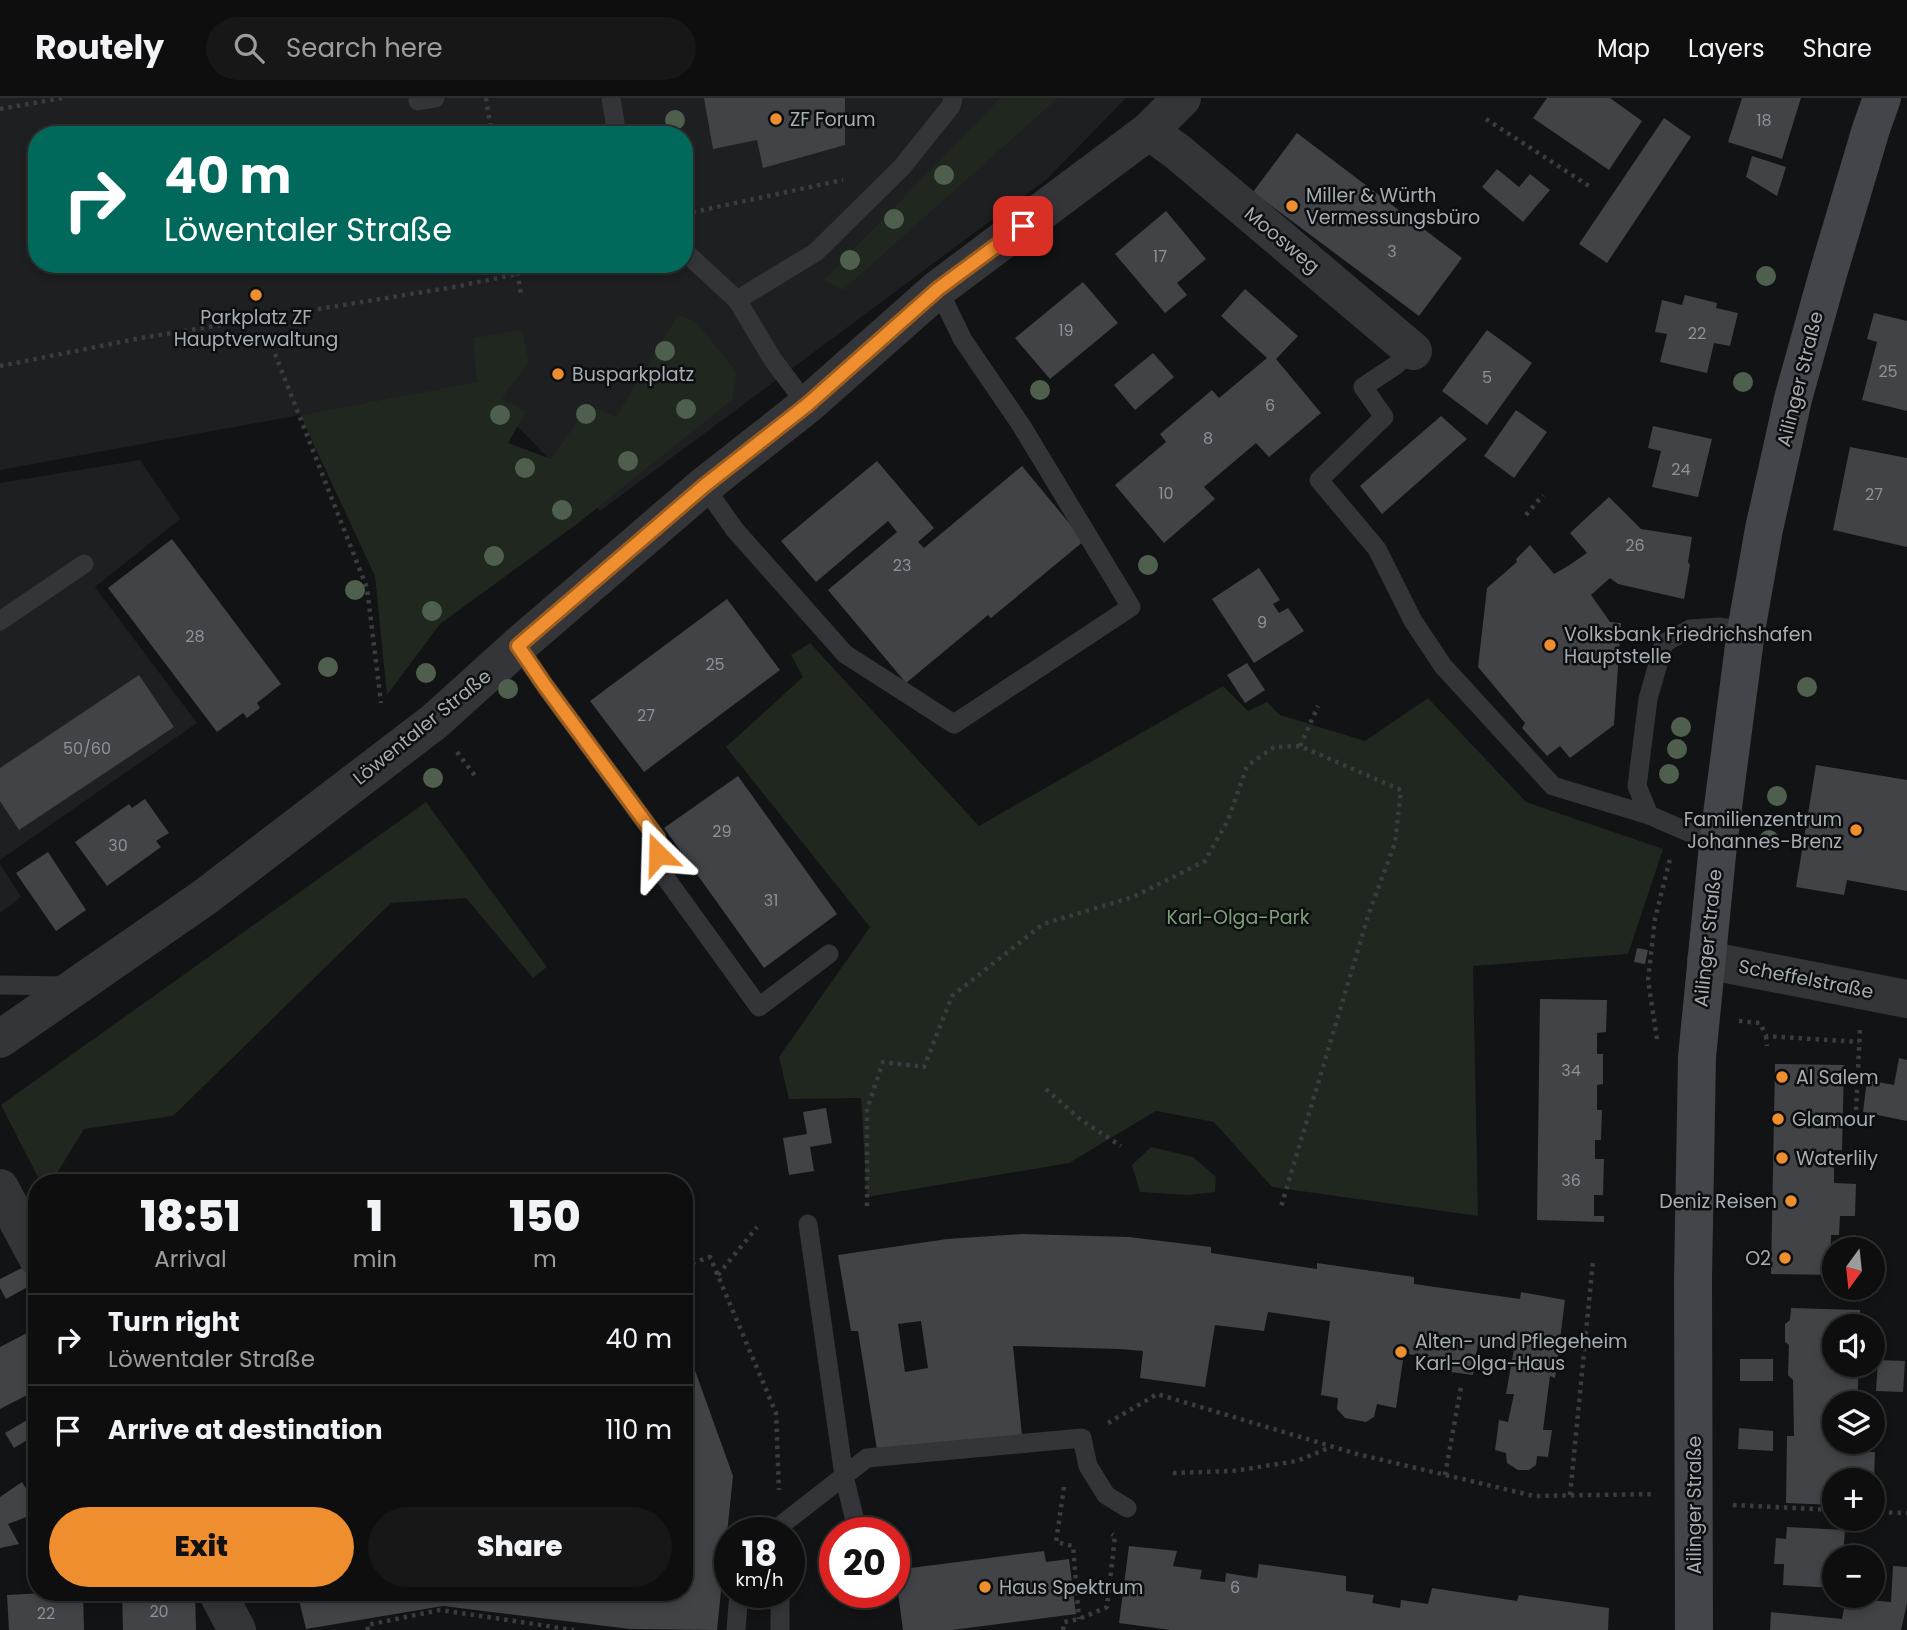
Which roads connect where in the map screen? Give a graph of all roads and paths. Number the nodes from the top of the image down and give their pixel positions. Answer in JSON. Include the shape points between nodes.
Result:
{"nodes":[{"id":1,"x":62,"y":98,"type":"edge"},
{"id":2,"x":486,"y":98,"type":"edge"},
{"id":3,"x":611,"y":98,"type":"edge"},
{"id":4,"x":953,"y":98,"type":"edge"},
{"id":5,"x":1182,"y":98,"type":"edge"},
{"id":6,"x":1882,"y":98,"type":"edge"},
{"id":7,"x":0,"y":109,"type":"edge"},
{"id":8,"x":1486,"y":119,"type":"dead end"},
{"id":9,"x":491,"y":126,"type":"edge"},
{"id":10,"x":616,"y":126,"type":"edge"},
{"id":11,"x":1149,"y":131,"type":"junction"},
{"id":12,"x":902,"y":167,"type":"junction"},
{"id":13,"x":1592,"y":188,"type":"dead end"},
{"id":14,"x":693,"y":212,"type":"edge"},
{"id":15,"x":693,"y":259,"type":"edge"},
{"id":16,"x":518,"y":274,"type":"joint"},
{"id":17,"x":938,"y":289,"type":"junction"},
{"id":18,"x":521,"y":295,"type":"dead end"},
{"id":19,"x":737,"y":300,"type":"junction"},
{"id":20,"x":1413,"y":351,"type":"joint"},
{"id":21,"x":275,"y":354,"type":"dead end"},
{"id":22,"x":0,"y":366,"type":"edge"},
{"id":23,"x":807,"y":405,"type":"junction"},
{"id":24,"x":704,"y":486,"type":"junction"},
{"id":25,"x":1543,"y":495,"type":"dead end"},
{"id":26,"x":1525,"y":515,"type":"dead end"},
{"id":27,"x":84,"y":564,"type":"dead end"},
{"id":28,"x":0,"y":621,"type":"edge"},
{"id":29,"x":1746,"y":631,"type":"junction"},
{"id":30,"x":518,"y":646,"type":"junction"},
{"id":31,"x":381,"y":704,"type":"dead end"},
{"id":32,"x":1318,"y":706,"type":"dead end"},
{"id":33,"x":1300,"y":746,"type":"junction"},
{"id":34,"x":1649,"y":815,"type":"junction"},
{"id":35,"x":1718,"y":845,"type":"junction"},
{"id":36,"x":829,"y":954,"type":"dead end"},
{"id":37,"x":1721,"y":963,"type":"junction"},
{"id":38,"x":0,"y":985,"type":"edge"},
{"id":39,"x":79,"y":986,"type":"junction"},
{"id":40,"x":1862,"y":990,"type":"junction"},
{"id":41,"x":1907,"y":999,"type":"edge"},
{"id":42,"x":1766,"y":1036,"type":"junction"},
{"id":43,"x":0,"y":1040,"type":"edge"},
{"id":44,"x":1859,"y":1042,"type":"junction"},
{"id":45,"x":1767,"y":1046,"type":"dead end"},
{"id":46,"x":1046,"y":1089,"type":"dead end"},
{"id":47,"x":1856,"y":1110,"type":"dead end"},
{"id":48,"x":1121,"y":1146,"type":"dead end"},
{"id":49,"x":0,"y":1188,"type":"edge"},
{"id":50,"x":867,"y":1206,"type":"dead end"},
{"id":51,"x":1281,"y":1207,"type":"dead end"},
{"id":52,"x":808,"y":1224,"type":"dead end"},
{"id":53,"x":757,"y":1227,"type":"dead end"},
{"id":54,"x":28,"y":1239,"type":"edge"},
{"id":55,"x":1593,"y":1261,"type":"dead end"},
{"id":56,"x":693,"y":1263,"type":"edge"},
{"id":57,"x":718,"y":1275,"type":"junction"},
{"id":58,"x":1461,"y":1387,"type":"dead end"},
{"id":59,"x":1082,"y":1438,"type":"junction"},
{"id":60,"x":1051,"y":1441,"type":"junction"},
{"id":61,"x":1332,"y":1447,"type":"junction"},
{"id":62,"x":1173,"y":1473,"type":"dead end"},
{"id":63,"x":1445,"y":1475,"type":"junction"},
{"id":64,"x":844,"y":1476,"type":"junction"},
{"id":65,"x":1064,"y":1487,"type":"junction"},
{"id":66,"x":1656,"y":1494,"type":"dead end"},
{"id":67,"x":1570,"y":1495,"type":"junction"},
{"id":68,"x":1069,"y":1496,"type":"dead end"},
{"id":69,"x":1727,"y":1505,"type":"dead end"},
{"id":70,"x":1127,"y":1508,"type":"dead end"},
{"id":71,"x":1822,"y":1509,"type":"edge"},
{"id":72,"x":1885,"y":1512,"type":"edge"},
{"id":73,"x":1907,"y":1513,"type":"edge"},
{"id":74,"x":780,"y":1517,"type":"edge"},
{"id":75,"x":794,"y":1517,"type":"edge"},
{"id":76,"x":854,"y":1517,"type":"edge"},
{"id":77,"x":1106,"y":1530,"type":"dead end"},
{"id":78,"x":222,"y":1601,"type":"edge"},
{"id":79,"x":738,"y":1608,"type":"edge"},
{"id":80,"x":780,"y":1608,"type":"edge"},
{"id":81,"x":1079,"y":1619,"type":"junction"},
{"id":82,"x":547,"y":1628,"type":"edge"},
{"id":83,"x":237,"y":1630,"type":"edge"},
{"id":84,"x":368,"y":1630,"type":"edge"},
{"id":85,"x":574,"y":1630,"type":"edge"},
{"id":86,"x":736,"y":1630,"type":"edge"},
{"id":87,"x":779,"y":1630,"type":"edge"},
{"id":88,"x":1063,"y":1630,"type":"edge"},
{"id":89,"x":1694,"y":1630,"type":"edge"}],
"edges":[{"from":1,"to":7,"type":"path"},
{"from":2,"to":9,"type":"path"},
{"from":3,"to":10,"type":"lane"},
{"from":4,"to":12,"type":"lane"},
{"from":5,"to":11,"type":"street","name":"Löwentaler Straße"},
{"from":6,"to":29,"type":"main road","name":"Ailinger Straße","via":[[1793,399]]},
{"from":8,"to":13,"type":"path"},
{"from":11,"to":17,"type":"street","name":"Löwentaler Straße"},
{"from":11,"to":20,"type":"street","name":"Moosweg"},
{"from":12,"to":14,"type":"path"},
{"from":12,"to":19,"type":"lane","via":[[817,252]]},
{"from":15,"to":19,"type":"lane"},
{"from":16,"to":18,"type":"path"},
{"from":16,"to":22,"type":"path"},
{"from":17,"to":23,"type":"street","name":"Löwentaler Straße"},
{"from":17,"to":24,"type":"lane","via":[[963,340],[1021,425],[1131,607],[954,724],[845,654],[735,530]]},
{"from":19,"to":23,"type":"lane"},
{"from":20,"to":34,"type":"lane","via":[[1363,387],[1384,417],[1319,480],[1377,548],[1413,621],[1443,666],[1553,786]]},
{"from":21,"to":31,"type":"path","via":[[367,587]]},
{"from":23,"to":24,"type":"street","name":"Löwentaler Straße"},
{"from":24,"to":30,"type":"street","name":"Löwentaler Straße"},
{"from":25,"to":26,"type":"path"},
{"from":27,"to":28,"type":"lane"},
{"from":29,"to":34,"type":"lane","via":[[1690,629],[1664,643],[1648,699],[1637,786]]},
{"from":29,"to":35,"type":"main road","name":"Ailinger Straße"},
{"from":30,"to":36,"type":"lane","via":[[657,838],[660,870],[759,1007]]},
{"from":30,"to":39,"type":"street","name":"Löwentaler Straße","via":[[435,721],[205,897]]},
{"from":32,"to":33,"type":"path"},
{"from":33,"to":50,"type":"path","via":[[1274,747],[1247,766],[1228,820],[1205,861],[1133,897],[1043,924],[952,996],[924,1067],[883,1062],[867,1110]]},
{"from":33,"to":51,"type":"path","via":[[1401,790],[1395,843],[1369,914]]},
{"from":34,"to":35,"type":"lane"},
{"from":35,"to":37,"type":"main road","name":"Ailinger Straße"},
{"from":37,"to":40,"type":"street","name":"Scheffelstraße"},
{"from":37,"to":42,"type":"path","via":[[1735,1020],[1760,1023]]},
{"from":37,"to":89,"type":"main road","name":"Ailinger Straße","via":[[1697,1057]]},
{"from":38,"to":39,"type":"lane"},
{"from":39,"to":43,"type":"street","name":"Löwentaler Straße"},
{"from":40,"to":41,"type":"street","name":"Scheffelstraße"},
{"from":40,"to":44,"type":"path"},
{"from":42,"to":44,"type":"path"},
{"from":42,"to":45,"type":"path"},
{"from":44,"to":47,"type":"path"},
{"from":46,"to":48,"type":"path","via":[[1081,1121]]},
{"from":49,"to":54,"type":"street"},
{"from":52,"to":64,"type":"lane"},
{"from":53,"to":57,"type":"path"},
{"from":55,"to":67,"type":"path"},
{"from":56,"to":57,"type":"path","via":[[710,1257]]},
{"from":57,"to":74,"type":"path","via":[[776,1413]]},
{"from":58,"to":63,"type":"path"},
{"from":59,"to":60,"type":"lane"},
{"from":59,"to":61,"type":"path","via":[[1157,1394]]},
{"from":59,"to":70,"type":"lane","via":[[1088,1466],[1107,1495]]},
{"from":60,"to":64,"type":"lane","via":[[867,1458]]},
{"from":60,"to":65,"type":"path"},
{"from":61,"to":62,"type":"path","via":[[1297,1461],[1233,1471]]},
{"from":61,"to":63,"type":"path"},
{"from":63,"to":67,"type":"path","via":[[1534,1496]]},
{"from":64,"to":75,"type":"lane"},
{"from":64,"to":76,"type":"lane"},
{"from":65,"to":68,"type":"path"},
{"from":65,"to":81,"type":"path","via":[[1056,1542],[1073,1546]]},
{"from":66,"to":67,"type":"path"},
{"from":69,"to":71,"type":"path"},
{"from":72,"to":73,"type":"path"},
{"from":77,"to":81,"type":"path","via":[[1115,1536],[1107,1607]]},
{"from":78,"to":83,"type":"street"},
{"from":79,"to":86,"type":"lane"},
{"from":80,"to":87,"type":"lane"},
{"from":81,"to":88,"type":"path","via":[[1064,1622]]},
{"from":82,"to":84,"type":"path","via":[[440,1610],[367,1625]]},
{"from":82,"to":85,"type":"path"}]}
